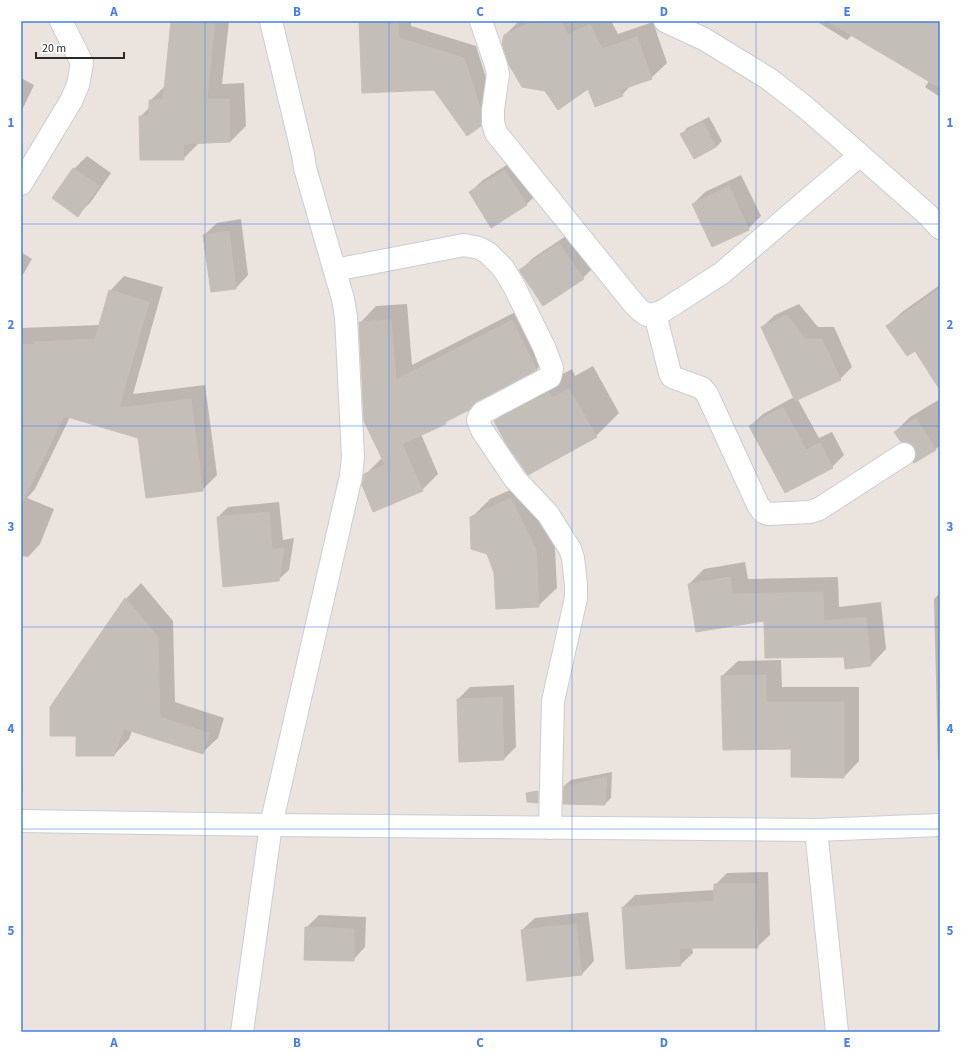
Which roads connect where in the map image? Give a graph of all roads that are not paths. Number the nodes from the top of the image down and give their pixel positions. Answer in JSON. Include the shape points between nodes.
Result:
{"nodes":[{"id":1,"x":61,"y":21,"type":"edge"},
{"id":2,"x":271,"y":21,"type":"edge"},
{"id":3,"x":481,"y":21,"type":"edge"},
{"id":4,"x":665,"y":21,"type":"edge"},
{"id":5,"x":860,"y":155,"type":"junction"},
{"id":6,"x":21,"y":184,"type":"edge"},
{"id":7,"x":940,"y":228,"type":"edge"},
{"id":8,"x":335,"y":270,"type":"junction"},
{"id":9,"x":655,"y":314,"type":"junction"},
{"id":10,"x":904,"y":454,"type":"dead end"},
{"id":11,"x":21,"y":822,"type":"edge"},
{"id":12,"x":940,"y":825,"type":"edge"},
{"id":13,"x":271,"y":826,"type":"junction"},
{"id":14,"x":550,"y":828,"type":"junction"},
{"id":15,"x":816,"y":830,"type":"junction"},
{"id":16,"x":242,"y":1032,"type":"edge"},
{"id":17,"x":837,"y":1032,"type":"edge"}],
"edges":[{"from":1,"to":6,"type":"street","via":[[82,63],[78,85]]},
{"from":2,"to":8,"type":"street","via":[[305,168]]},
{"from":3,"to":9,"type":"street","via":[[498,74],[493,110],[496,133],[634,304],[647,315]]},
{"from":4,"to":5,"type":"street","via":[[704,39],[769,79]]},
{"from":5,"to":7,"type":"street"},
{"from":5,"to":9,"type":"street","via":[[722,273]]},
{"from":8,"to":13,"type":"street","via":[[346,317],[353,457],[351,476]]},
{"from":8,"to":14,"type":"street","via":[[464,244],[479,248],[503,268],[544,347],[552,368],[550,377],[482,413],[478,420],[482,430],[516,479],[548,514],[573,558],[576,598],[553,701]]},
{"from":9,"to":10,"type":"street","via":[[670,373],[702,388],[707,394],[763,512],[768,514],[820,510]]},
{"from":11,"to":13,"type":"street"},
{"from":12,"to":15,"type":"street"},
{"from":13,"to":14,"type":"street"},
{"from":13,"to":16,"type":"street"},
{"from":14,"to":15,"type":"street"},
{"from":15,"to":17,"type":"street"}]}
